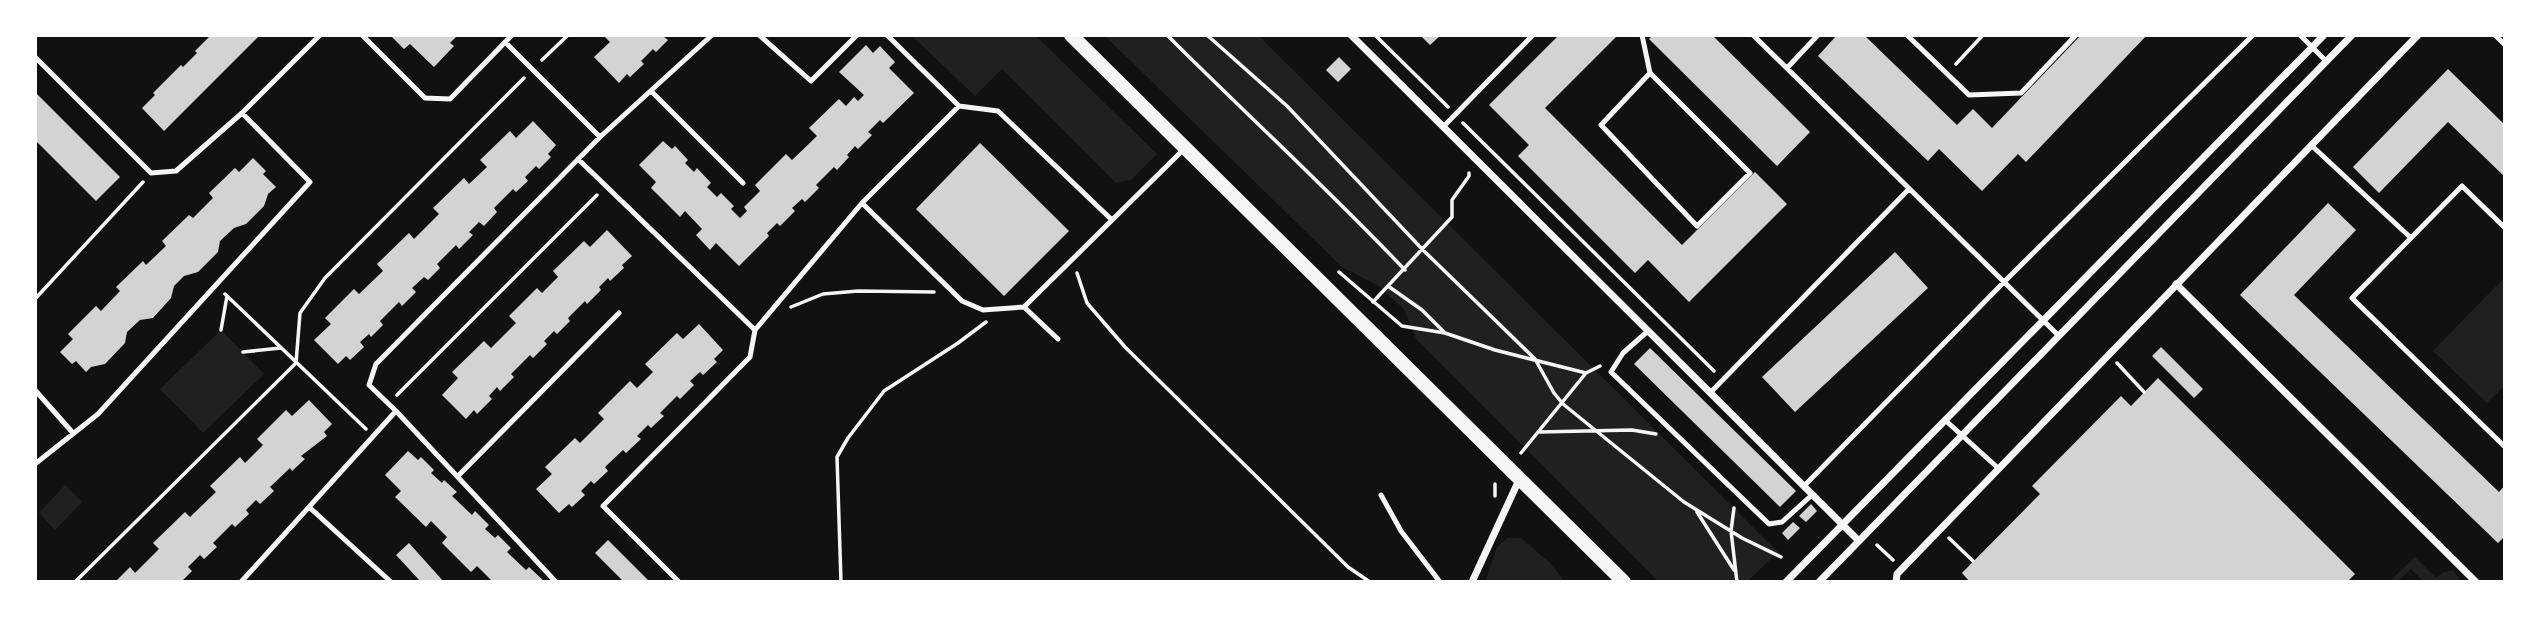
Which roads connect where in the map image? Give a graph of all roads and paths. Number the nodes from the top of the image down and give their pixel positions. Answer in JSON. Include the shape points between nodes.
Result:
{"nodes":[{"id":1,"x":320,"y":35,"type":"edge"},
{"id":2,"x":362,"y":35,"type":"edge"},
{"id":3,"x":512,"y":35,"type":"edge"},
{"id":4,"x":568,"y":35,"type":"edge"},
{"id":5,"x":712,"y":35,"type":"edge"},
{"id":6,"x":759,"y":35,"type":"edge"},
{"id":7,"x":857,"y":35,"type":"edge"},
{"id":8,"x":887,"y":35,"type":"edge"},
{"id":9,"x":1071,"y":35,"type":"edge"},
{"id":10,"x":1167,"y":35,"type":"edge"},
{"id":11,"x":1207,"y":35,"type":"edge"},
{"id":12,"x":1351,"y":35,"type":"edge"},
{"id":13,"x":1375,"y":35,"type":"edge"},
{"id":14,"x":1534,"y":35,"type":"edge"},
{"id":15,"x":1642,"y":35,"type":"edge"},
{"id":16,"x":1753,"y":35,"type":"edge"},
{"id":17,"x":1818,"y":35,"type":"edge"},
{"id":18,"x":1907,"y":35,"type":"edge"},
{"id":19,"x":1983,"y":35,"type":"edge"},
{"id":20,"x":2076,"y":35,"type":"edge"},
{"id":21,"x":2253,"y":35,"type":"edge"},
{"id":22,"x":2300,"y":35,"type":"edge"},
{"id":23,"x":2324,"y":35,"type":"edge"},
{"id":24,"x":2352,"y":35,"type":"edge"},
{"id":25,"x":2418,"y":35,"type":"edge"},
{"id":26,"x":2495,"y":35,"type":"edge"},
{"id":27,"x":505,"y":42,"type":"junction"},
{"id":28,"x":2505,"y":45,"type":"edge"},
{"id":29,"x":2312,"y":47,"type":"junction"},
{"id":30,"x":35,"y":57,"type":"edge"},
{"id":31,"x":2326,"y":61,"type":"junction"},
{"id":32,"x":1787,"y":68,"type":"junction"},
{"id":33,"x":533,"y":69,"type":"junction"},
{"id":34,"x":1650,"y":73,"type":"junction"},
{"id":35,"x":1947,"y":74,"type":"junction"},
{"id":36,"x":651,"y":91,"type":"junction"},
{"id":37,"x":959,"y":106,"type":"junction"},
{"id":38,"x":242,"y":113,"type":"junction"},
{"id":39,"x":1455,"y":114,"type":"junction"},
{"id":40,"x":1443,"y":127,"type":"junction"},
{"id":41,"x":1474,"y":133,"type":"junction"},
{"id":42,"x":600,"y":137,"type":"junction"},
{"id":43,"x":2311,"y":145,"type":"junction"},
{"id":44,"x":1185,"y":148,"type":"junction"},
{"id":45,"x":1468,"y":152,"type":"junction"},
{"id":46,"x":578,"y":159,"type":"junction"},
{"id":47,"x":151,"y":173,"type":"junction"},
{"id":48,"x":743,"y":183,"type":"dead end"},
{"id":49,"x":606,"y":186,"type":"junction"},
{"id":50,"x":1909,"y":188,"type":"junction"},
{"id":51,"x":862,"y":203,"type":"junction"},
{"id":52,"x":1112,"y":220,"type":"junction"},
{"id":53,"x":2505,"y":229,"type":"edge"},
{"id":54,"x":2411,"y":238,"type":"junction"},
{"id":55,"x":1423,"y":250,"type":"junction"},
{"id":56,"x":1070,"y":262,"type":"junction"},
{"id":57,"x":1405,"y":270,"type":"junction"},
{"id":58,"x":1339,"y":272,"type":"dead end"},
{"id":59,"x":2004,"y":282,"type":"junction"},
{"id":60,"x":2176,"y":284,"type":"junction"},
{"id":61,"x":216,"y":285,"type":"junction"},
{"id":62,"x":1388,"y":286,"type":"junction"},
{"id":63,"x":954,"y":293,"type":"junction"},
{"id":64,"x":227,"y":296,"type":"junction"},
{"id":65,"x":35,"y":299,"type":"edge"},
{"id":66,"x":1373,"y":302,"type":"junction"},
{"id":67,"x":1024,"y":307,"type":"junction"},
{"id":68,"x":1002,"y":310,"type":"junction"},
{"id":69,"x":619,"y":313,"type":"dead end"},
{"id":70,"x":770,"y":313,"type":"junction"},
{"id":71,"x":2043,"y":320,"type":"junction"},
{"id":72,"x":221,"y":330,"type":"dead end"},
{"id":73,"x":755,"y":330,"type":"junction"},
{"id":74,"x":1648,"y":331,"type":"junction"},
{"id":75,"x":1445,"y":333,"type":"junction"},
{"id":76,"x":2059,"y":336,"type":"junction"},
{"id":77,"x":1058,"y":339,"type":"dead end"},
{"id":78,"x":281,"y":348,"type":"junction"},
{"id":79,"x":243,"y":352,"type":"dead end"},
{"id":80,"x":1623,"y":353,"type":"junction"},
{"id":81,"x":2108,"y":354,"type":"junction"},
{"id":82,"x":1535,"y":359,"type":"junction"},
{"id":83,"x":296,"y":363,"type":"junction"},
{"id":84,"x":1586,"y":373,"type":"junction"},
{"id":85,"x":1723,"y":380,"type":"junction"},
{"id":86,"x":35,"y":390,"type":"edge"},
{"id":87,"x":2144,"y":392,"type":"dead end"},
{"id":88,"x":1710,"y":393,"type":"junction"},
{"id":89,"x":389,"y":404,"type":"junction"},
{"id":90,"x":1563,"y":404,"type":"junction"},
{"id":91,"x":396,"y":411,"type":"junction"},
{"id":92,"x":1945,"y":420,"type":"junction"},
{"id":93,"x":1597,"y":430,"type":"junction"},
{"id":94,"x":1539,"y":432,"type":"junction"},
{"id":95,"x":74,"y":433,"type":"junction"},
{"id":96,"x":373,"y":436,"type":"junction"},
{"id":97,"x":1961,"y":436,"type":"junction"},
{"id":98,"x":1679,"y":437,"type":"junction"},
{"id":99,"x":2505,"y":445,"type":"edge"},
{"id":100,"x":1521,"y":453,"type":"dead end"},
{"id":101,"x":35,"y":464,"type":"edge"},
{"id":102,"x":1998,"y":468,"type":"junction"},
{"id":103,"x":458,"y":476,"type":"junction"},
{"id":104,"x":1519,"y":480,"type":"junction"},
{"id":105,"x":1804,"y":486,"type":"junction"},
{"id":106,"x":1736,"y":492,"type":"junction"},
{"id":107,"x":1813,"y":494,"type":"junction"},
{"id":108,"x":1381,"y":495,"type":"dead end"},
{"id":109,"x":309,"y":507,"type":"junction"},
{"id":110,"x":1696,"y":510,"type":"junction"},
{"id":111,"x":1843,"y":524,"type":"junction"},
{"id":112,"x":1940,"y":529,"type":"junction"},
{"id":113,"x":1731,"y":531,"type":"junction"},
{"id":114,"x":1859,"y":541,"type":"junction"},
{"id":115,"x":1877,"y":545,"type":"dead end"},
{"id":116,"x":1781,"y":556,"type":"dead end"},
{"id":117,"x":1973,"y":561,"type":"dead end"},
{"id":118,"x":1902,"y":569,"type":"junction"},
{"id":119,"x":1735,"y":573,"type":"junction"},
{"id":120,"x":75,"y":582,"type":"edge"},
{"id":121,"x":241,"y":582,"type":"edge"},
{"id":122,"x":391,"y":582,"type":"edge"},
{"id":123,"x":556,"y":582,"type":"edge"},
{"id":124,"x":678,"y":582,"type":"edge"},
{"id":125,"x":841,"y":582,"type":"edge"},
{"id":126,"x":1370,"y":582,"type":"edge"},
{"id":127,"x":1440,"y":582,"type":"edge"},
{"id":128,"x":1472,"y":582,"type":"edge"},
{"id":129,"x":1624,"y":582,"type":"edge"},
{"id":130,"x":1737,"y":582,"type":"edge"},
{"id":131,"x":1786,"y":582,"type":"edge"},
{"id":132,"x":1819,"y":582,"type":"edge"},
{"id":133,"x":1896,"y":582,"type":"edge"},
{"id":134,"x":2476,"y":582,"type":"edge"}],
"edges":[{"from":1,"to":38,"type":"lane"},
{"from":2,"to":27,"type":"lane","via":[[425,98],[450,99]]},
{"from":3,"to":27,"type":"lane"},
{"from":4,"to":33,"type":"path"},
{"from":5,"to":36,"type":"lane"},
{"from":6,"to":7,"type":"lane","via":[[811,80]]},
{"from":8,"to":37,"type":"lane"},
{"from":9,"to":44,"type":"main road"},
{"from":10,"to":57,"type":"path"},
{"from":11,"to":55,"type":"path","via":[[1287,107]]},
{"from":12,"to":40,"type":"street"},
{"from":13,"to":39,"type":"path"},
{"from":14,"to":39,"type":"lane"},
{"from":15,"to":34,"type":"lane"},
{"from":16,"to":32,"type":"lane"},
{"from":17,"to":32,"type":"lane"},
{"from":18,"to":35,"type":"lane"},
{"from":19,"to":35,"type":"path"},
{"from":20,"to":35,"type":"lane","via":[[2021,93],[1969,94]]},
{"from":21,"to":59,"type":"lane"},
{"from":22,"to":29,"type":"lane"},
{"from":23,"to":29,"type":"street"},
{"from":24,"to":31,"type":"street"},
{"from":25,"to":43,"type":"street"},
{"from":26,"to":28,"type":"lane"},
{"from":27,"to":33,"type":"lane"},
{"from":29,"to":31,"type":"lane"},
{"from":29,"to":71,"type":"street"},
{"from":30,"to":47,"type":"lane"},
{"from":31,"to":76,"type":"street"},
{"from":32,"to":50,"type":"lane"},
{"from":33,"to":42,"type":"lane"},
{"from":33,"to":83,"type":"path","via":[[326,278],[300,313]]},
{"from":34,"to":34,"type":"lane","via":[[1750,173],[1697,226],[1601,125]]},
{"from":36,"to":42,"type":"lane"},
{"from":36,"to":48,"type":"lane"},
{"from":37,"to":51,"type":"lane"},
{"from":37,"to":52,"type":"lane","via":[[998,111]]},
{"from":38,"to":47,"type":"lane","via":[[176,171]]},
{"from":38,"to":61,"type":"lane","via":[[310,182]]},
{"from":39,"to":40,"type":"lane"},
{"from":39,"to":41,"type":"path"},
{"from":40,"to":45,"type":"street"},
{"from":41,"to":45,"type":"path"},
{"from":41,"to":85,"type":"path"},
{"from":42,"to":46,"type":"lane"},
{"from":43,"to":54,"type":"lane"},
{"from":43,"to":60,"type":"street"},
{"from":44,"to":52,"type":"lane"},
{"from":44,"to":104,"type":"main road"},
{"from":45,"to":55,"type":"path","via":[[1469,176],[1452,200],[1452,218]]},
{"from":45,"to":74,"type":"street"},
{"from":46,"to":49,"type":"lane"},
{"from":46,"to":89,"type":"lane","via":[[376,364],[369,385]]},
{"from":47,"to":65,"type":"path"},
{"from":49,"to":73,"type":"lane"},
{"from":49,"to":89,"type":"path"},
{"from":50,"to":59,"type":"lane"},
{"from":50,"to":85,"type":"lane"},
{"from":51,"to":63,"type":"lane"},
{"from":51,"to":70,"type":"lane"},
{"from":52,"to":56,"type":"lane"},
{"from":53,"to":54,"type":"lane","via":[[2462,186]]},
{"from":54,"to":99,"type":"lane","via":[[2352,298]]},
{"from":55,"to":57,"type":"path"},
{"from":55,"to":82,"type":"path"},
{"from":56,"to":67,"type":"lane"},
{"from":56,"to":126,"type":"path","via":[[1087,303],[1125,347],[1348,567]]},
{"from":57,"to":62,"type":"path"},
{"from":58,"to":66,"type":"path"},
{"from":59,"to":71,"type":"lane"},
{"from":59,"to":105,"type":"lane"},
{"from":60,"to":81,"type":"street"},
{"from":60,"to":134,"type":"street"},
{"from":61,"to":64,"type":"path"},
{"from":61,"to":95,"type":"lane","via":[[98,414]]},
{"from":62,"to":66,"type":"path"},
{"from":62,"to":75,"type":"path"},
{"from":63,"to":68,"type":"lane","via":[[983,310]]},
{"from":63,"to":70,"type":"path","via":[[822,294]]},
{"from":64,"to":72,"type":"path"},
{"from":64,"to":78,"type":"path"},
{"from":66,"to":75,"type":"path","via":[[1402,326]]},
{"from":67,"to":68,"type":"lane"},
{"from":67,"to":77,"type":"lane"},
{"from":68,"to":125,"type":"path","via":[[884,391],[848,438],[837,457]]},
{"from":69,"to":103,"type":"lane"},
{"from":70,"to":73,"type":"lane"},
{"from":71,"to":76,"type":"lane"},
{"from":71,"to":92,"type":"street"},
{"from":73,"to":124,"type":"lane","via":[[750,357],[603,506]]},
{"from":74,"to":80,"type":"lane"},
{"from":74,"to":88,"type":"street"},
{"from":75,"to":82,"type":"path"},
{"from":76,"to":97,"type":"street"},
{"from":78,"to":79,"type":"path"},
{"from":78,"to":83,"type":"path"},
{"from":80,"to":84,"type":"path"},
{"from":80,"to":98,"type":"lane","via":[[1611,372]]},
{"from":81,"to":87,"type":"path"},
{"from":81,"to":102,"type":"street"},
{"from":82,"to":84,"type":"path"},
{"from":82,"to":90,"type":"path"},
{"from":83,"to":96,"type":"path"},
{"from":83,"to":120,"type":"path"},
{"from":84,"to":90,"type":"path"},
{"from":85,"to":88,"type":"lane"},
{"from":86,"to":95,"type":"lane"},
{"from":88,"to":105,"type":"street"},
{"from":89,"to":91,"type":"lane"},
{"from":90,"to":93,"type":"path"},
{"from":90,"to":94,"type":"path"},
{"from":91,"to":96,"type":"lane"},
{"from":91,"to":103,"type":"lane"},
{"from":92,"to":97,"type":"lane"},
{"from":92,"to":111,"type":"street"},
{"from":93,"to":94,"type":"path"},
{"from":93,"to":98,"type":"path"},
{"from":93,"to":110,"type":"path"},
{"from":94,"to":100,"type":"path"},
{"from":95,"to":101,"type":"lane"},
{"from":96,"to":109,"type":"lane"},
{"from":97,"to":102,"type":"lane"},
{"from":97,"to":114,"type":"street"},
{"from":98,"to":106,"type":"lane"},
{"from":102,"to":112,"type":"street"},
{"from":103,"to":123,"type":"lane"},
{"from":104,"to":128,"type":"street"},
{"from":104,"to":129,"type":"main road"},
{"from":105,"to":107,"type":"street"},
{"from":106,"to":107,"type":"lane","via":[[1769,524],[1782,522]]},
{"from":106,"to":113,"type":"path"},
{"from":107,"to":111,"type":"street"},
{"from":108,"to":127,"type":"lane","via":[[1401,531]]},
{"from":109,"to":121,"type":"lane"},
{"from":109,"to":122,"type":"lane"},
{"from":110,"to":113,"type":"path"},
{"from":110,"to":119,"type":"path"},
{"from":111,"to":114,"type":"street"},
{"from":111,"to":131,"type":"street"},
{"from":112,"to":117,"type":"path"},
{"from":112,"to":118,"type":"street"},
{"from":113,"to":116,"type":"path"},
{"from":113,"to":119,"type":"path"},
{"from":114,"to":132,"type":"street"},
{"from":115,"to":118,"type":"path"},
{"from":118,"to":133,"type":"street"},
{"from":119,"to":130,"type":"path"}]}
